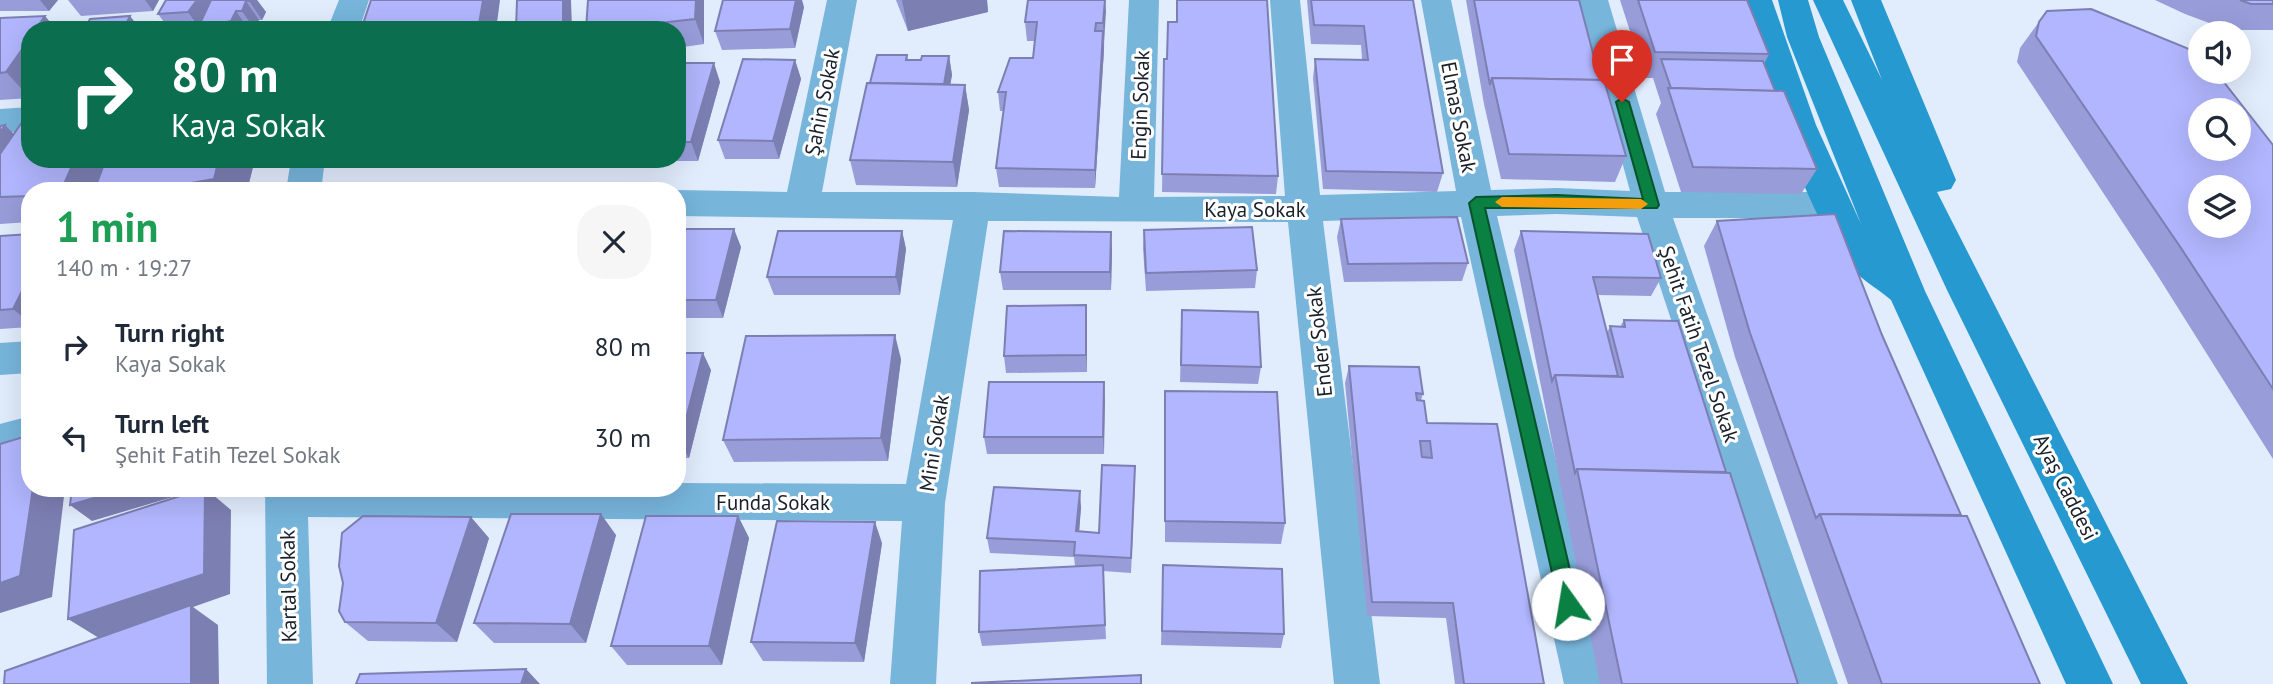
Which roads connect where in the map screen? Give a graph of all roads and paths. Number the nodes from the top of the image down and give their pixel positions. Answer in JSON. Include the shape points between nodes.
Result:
{"nodes":[{"id":1,"x":354,"y":0,"type":"edge"},
{"id":2,"x":842,"y":0,"type":"edge"},
{"id":3,"x":1144,"y":0,"type":"edge"},
{"id":4,"x":1285,"y":0,"type":"edge"},
{"id":5,"x":1436,"y":0,"type":"edge"},
{"id":6,"x":1593,"y":0,"type":"edge"},
{"id":7,"x":1757,"y":0,"type":"edge"},
{"id":8,"x":1793,"y":0,"type":"edge"},
{"id":9,"x":1828,"y":0,"type":"edge"},
{"id":10,"x":1866,"y":0,"type":"edge"},
{"id":11,"x":346,"y":21,"type":"edge"},
{"id":12,"x":21,"y":120,"type":"edge"},
{"id":13,"x":0,"y":121,"type":"edge"},
{"id":14,"x":686,"y":203,"type":"edge"},
{"id":15,"x":1476,"y":203,"type":"junction"},
{"id":16,"x":802,"y":204,"type":"junction"},
{"id":17,"x":974,"y":205,"type":"junction"},
{"id":18,"x":1651,"y":205,"type":"junction"},
{"id":19,"x":1832,"y":205,"type":"junction"},
{"id":20,"x":1304,"y":209,"type":"junction"},
{"id":21,"x":1136,"y":210,"type":"junction"},
{"id":22,"x":1966,"y":290,"type":"junction"},
{"id":23,"x":1906,"y":291,"type":"junction"},
{"id":24,"x":21,"y":358,"type":"edge"},
{"id":25,"x":0,"y":359,"type":"edge"},
{"id":26,"x":21,"y":435,"type":"edge"},
{"id":27,"x":0,"y":441,"type":"edge"},
{"id":28,"x":286,"y":497,"type":"edge"},
{"id":29,"x":541,"y":497,"type":"edge"},
{"id":30,"x":924,"y":503,"type":"junction"},
{"id":31,"x":290,"y":684,"type":"edge"},
{"id":32,"x":913,"y":684,"type":"edge"},
{"id":33,"x":1357,"y":684,"type":"edge"},
{"id":34,"x":1587,"y":684,"type":"edge"},
{"id":35,"x":1815,"y":684,"type":"edge"},
{"id":36,"x":2090,"y":684,"type":"edge"},
{"id":37,"x":2165,"y":684,"type":"edge"}],
"edges":[{"from":1,"to":11,"type":"street"},
{"from":2,"to":16,"type":"street","name":"Şahin Sokak"},
{"from":3,"to":21,"type":"street","name":"Engin Sokak"},
{"from":4,"to":20,"type":"street","name":"Ender Sokak"},
{"from":5,"to":15,"type":"street","name":"Elmas Sokak"},
{"from":6,"to":18,"type":"street","name":"Şehit Fatih Tezel Sokak"},
{"from":7,"to":19,"type":"main road","via":[[1799,125]]},
{"from":8,"to":23,"type":"main road","via":[[1803,37]]},
{"from":9,"to":22,"type":"main road","name":"Ayaş Caddesi"},
{"from":10,"to":22,"type":"main road","via":[[1963,237]]},
{"from":12,"to":13,"type":"street"},
{"from":14,"to":16,"type":"street","name":"Kaya Sokak"},
{"from":15,"to":18,"type":"street","name":"Kaya Sokak"},
{"from":15,"to":20,"type":"street","name":"Kaya Sokak"},
{"from":15,"to":34,"type":"street","name":"Elmas Sokak"},
{"from":16,"to":17,"type":"street","name":"Kaya Sokak"},
{"from":17,"to":21,"type":"street","name":"Kaya Sokak"},
{"from":17,"to":30,"type":"street","name":"Mini Sokak"},
{"from":18,"to":19,"type":"street","name":"Kaya Sokak"},
{"from":18,"to":35,"type":"street","name":"Şehit Fatih Tezel Sokak"},
{"from":19,"to":23,"type":"main road","via":[[1860,254]]},
{"from":20,"to":21,"type":"street","name":"Kaya Sokak"},
{"from":20,"to":33,"type":"street","name":"Ender Sokak"},
{"from":22,"to":37,"type":"main road","name":"Ayaş Caddesi"},
{"from":23,"to":36,"type":"main road"},
{"from":24,"to":25,"type":"street"},
{"from":26,"to":27,"type":"street"},
{"from":28,"to":31,"type":"street","name":"Kartal Sokak"},
{"from":29,"to":30,"type":"street","name":"Funda Sokak"},
{"from":30,"to":32,"type":"street","name":"Mini Sokak"}]}
